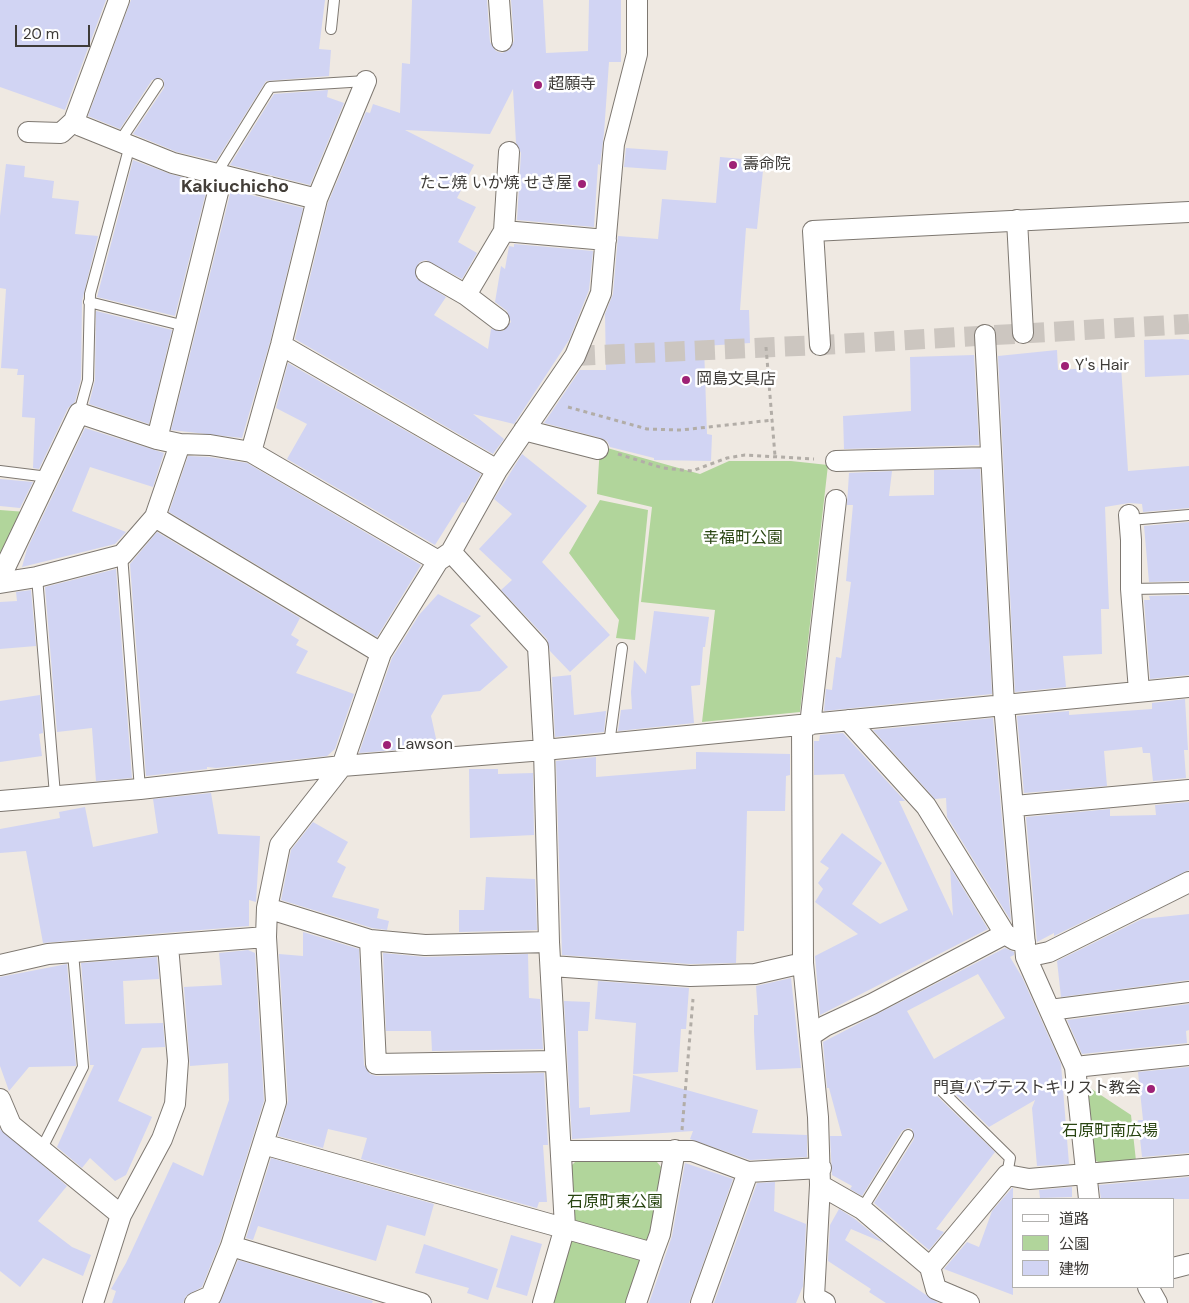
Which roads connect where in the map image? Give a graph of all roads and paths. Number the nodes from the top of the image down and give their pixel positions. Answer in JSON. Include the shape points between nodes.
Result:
{"nodes":[{"id":1,"x":119,"y":0,"type":"edge"},
{"id":2,"x":334,"y":0,"type":"edge"},
{"id":3,"x":500,"y":0,"type":"edge"},
{"id":4,"x":637,"y":0,"type":"edge"},
{"id":5,"x":331,"y":29,"type":"dead end"},
{"id":6,"x":502,"y":41,"type":"dead end"},
{"id":7,"x":366,"y":81,"type":"joint"},
{"id":8,"x":158,"y":84,"type":"dead end"},
{"id":9,"x":74,"y":121,"type":"junction"},
{"id":10,"x":28,"y":132,"type":"dead end"},
{"id":11,"x":125,"y":143,"type":"junction"},
{"id":12,"x":509,"y":152,"type":"dead end"},
{"id":13,"x":219,"y":175,"type":"junction"},
{"id":14,"x":317,"y":199,"type":"junction"},
{"id":15,"x":1189,"y":212,"type":"edge"},
{"id":16,"x":1017,"y":220,"type":"junction"},
{"id":17,"x":504,"y":231,"type":"junction"},
{"id":18,"x":606,"y":240,"type":"junction"},
{"id":19,"x":426,"y":272,"type":"dead end"},
{"id":20,"x":466,"y":295,"type":"junction"},
{"id":21,"x":90,"y":302,"type":"junction"},
{"id":22,"x":499,"y":320,"type":"dead end"},
{"id":23,"x":185,"y":326,"type":"junction"},
{"id":24,"x":1024,"y":333,"type":"dead end"},
{"id":25,"x":986,"y":335,"type":"dead end"},
{"id":26,"x":281,"y":345,"type":"junction"},
{"id":27,"x":820,"y":345,"type":"dead end"},
{"id":28,"x":766,"y":347,"type":"dead end"},
{"id":29,"x":546,"y":400,"type":"junction"},
{"id":30,"x":79,"y":412,"type":"junction"},
{"id":31,"x":773,"y":420,"type":"junction"},
{"id":32,"x":524,"y":430,"type":"junction"},
{"id":33,"x":158,"y":440,"type":"junction"},
{"id":34,"x":180,"y":444,"type":"junction"},
{"id":35,"x":598,"y":450,"type":"joint"},
{"id":36,"x":251,"y":452,"type":"junction"},
{"id":37,"x":775,"y":456,"type":"junction"},
{"id":38,"x":991,"y":456,"type":"junction"},
{"id":39,"x":836,"y":461,"type":"joint"},
{"id":40,"x":497,"y":470,"type":"junction"},
{"id":41,"x":0,"y":471,"type":"edge"},
{"id":42,"x":48,"y":477,"type":"junction"},
{"id":43,"x":836,"y":500,"type":"dead end"},
{"id":44,"x":1189,"y":515,"type":"edge"},
{"id":45,"x":155,"y":517,"type":"junction"},
{"id":46,"x":1129,"y":517,"type":"joint"},
{"id":47,"x":122,"y":555,"type":"junction"},
{"id":48,"x":444,"y":556,"type":"junction"},
{"id":49,"x":37,"y":577,"type":"junction"},
{"id":50,"x":0,"y":578,"type":"edge"},
{"id":51,"x":0,"y":583,"type":"edge"},
{"id":52,"x":1189,"y":588,"type":"edge"},
{"id":53,"x":1131,"y":589,"type":"junction"},
{"id":54,"x":622,"y":648,"type":"dead end"},
{"id":55,"x":381,"y":653,"type":"junction"},
{"id":56,"x":1189,"y":687,"type":"edge"},
{"id":57,"x":1139,"y":691,"type":"junction"},
{"id":58,"x":1004,"y":705,"type":"junction"},
{"id":59,"x":848,"y":720,"type":"junction"},
{"id":60,"x":806,"y":725,"type":"junction"},
{"id":61,"x":609,"y":744,"type":"junction"},
{"id":62,"x":544,"y":750,"type":"junction"},
{"id":63,"x":342,"y":766,"type":"junction"},
{"id":64,"x":140,"y":788,"type":"junction"},
{"id":65,"x":1189,"y":790,"type":"edge"},
{"id":66,"x":55,"y":795,"type":"junction"},
{"id":67,"x":0,"y":801,"type":"edge"},
{"id":68,"x":1015,"y":806,"type":"junction"},
{"id":69,"x":1189,"y":882,"type":"edge"},
{"id":70,"x":267,"y":908,"type":"junction"},
{"id":71,"x":1006,"y":934,"type":"junction"},
{"id":72,"x":266,"y":937,"type":"junction"},
{"id":73,"x":370,"y":940,"type":"junction"},
{"id":74,"x":549,"y":942,"type":"junction"},
{"id":75,"x":168,"y":946,"type":"junction"},
{"id":76,"x":1026,"y":950,"type":"junction"},
{"id":77,"x":73,"y":953,"type":"junction"},
{"id":78,"x":803,"y":963,"type":"junction"},
{"id":79,"x":0,"y":965,"type":"edge"},
{"id":80,"x":552,"y":966,"type":"junction"},
{"id":81,"x":696,"y":976,"type":"junction"},
{"id":82,"x":1189,"y":992,"type":"edge"},
{"id":83,"x":1050,"y":1010,"type":"junction"},
{"id":84,"x":810,"y":1036,"type":"junction"},
{"id":85,"x":1189,"y":1055,"type":"edge"},
{"id":86,"x":555,"y":1061,"type":"junction"},
{"id":87,"x":1075,"y":1067,"type":"junction"},
{"id":88,"x":941,"y":1090,"type":"dead end"},
{"id":89,"x":0,"y":1099,"type":"edge"},
{"id":90,"x":908,"y":1135,"type":"dead end"},
{"id":91,"x":263,"y":1144,"type":"junction"},
{"id":92,"x":41,"y":1150,"type":"junction"},
{"id":93,"x":678,"y":1150,"type":"junction"},
{"id":94,"x":562,"y":1151,"type":"junction"},
{"id":95,"x":1189,"y":1165,"type":"edge"},
{"id":96,"x":748,"y":1172,"type":"junction"},
{"id":97,"x":1086,"y":1174,"type":"junction"},
{"id":98,"x":1007,"y":1175,"type":"junction"},
{"id":99,"x":821,"y":1176,"type":"junction"},
{"id":100,"x":1089,"y":1198,"type":"edge"},
{"id":101,"x":862,"y":1209,"type":"junction"},
{"id":102,"x":121,"y":1215,"type":"junction"},
{"id":103,"x":565,"y":1227,"type":"junction"},
{"id":104,"x":231,"y":1246,"type":"junction"},
{"id":105,"x":653,"y":1253,"type":"junction"},
{"id":106,"x":1189,"y":1264,"type":"edge"},
{"id":107,"x":930,"y":1266,"type":"junction"},
{"id":108,"x":1174,"y":1268,"type":"edge"},
{"id":109,"x":1149,"y":1288,"type":"edge"},
{"id":110,"x":817,"y":1301,"type":"edge"},
{"id":111,"x":93,"y":1303,"type":"edge"},
{"id":112,"x":195,"y":1303,"type":"edge"},
{"id":113,"x":421,"y":1303,"type":"edge"},
{"id":114,"x":543,"y":1303,"type":"edge"},
{"id":115,"x":636,"y":1303,"type":"edge"},
{"id":116,"x":700,"y":1303,"type":"edge"},
{"id":117,"x":969,"y":1303,"type":"edge"},
{"id":118,"x":1157,"y":1303,"type":"edge"}],
"edges":[{"from":1,"to":9,"type":"street"},
{"from":2,"to":5,"type":"lane"},
{"from":3,"to":6,"type":"street"},
{"from":4,"to":18,"type":"street","via":[[636,54],[614,144]]},
{"from":7,"to":13,"type":"lane","via":[[270,87]]},
{"from":7,"to":14,"type":"street"},
{"from":8,"to":11,"type":"lane"},
{"from":9,"to":10,"type":"street","via":[[61,133]]},
{"from":9,"to":11,"type":"street"},
{"from":11,"to":13,"type":"street","via":[[173,163]]},
{"from":11,"to":21,"type":"lane"},
{"from":12,"to":17,"type":"street"},
{"from":13,"to":14,"type":"street"},
{"from":13,"to":23,"type":"street"},
{"from":14,"to":26,"type":"street"},
{"from":15,"to":16,"type":"street"},
{"from":16,"to":24,"type":"street"},
{"from":16,"to":27,"type":"street","via":[[813,232]]},
{"from":17,"to":18,"type":"street"},
{"from":17,"to":20,"type":"street"},
{"from":18,"to":29,"type":"street","via":[[601,293],[576,356]]},
{"from":19,"to":20,"type":"street"},
{"from":20,"to":22,"type":"street"},
{"from":21,"to":23,"type":"lane"},
{"from":21,"to":30,"type":"lane","via":[[88,380]]},
{"from":23,"to":33,"type":"street"},
{"from":25,"to":38,"type":"street"},
{"from":26,"to":36,"type":"street"},
{"from":26,"to":40,"type":"street"},
{"from":28,"to":31,"type":"path"},
{"from":29,"to":31,"type":"path","via":[[647,429],[681,430]]},
{"from":29,"to":32,"type":"street"},
{"from":30,"to":33,"type":"street"},
{"from":30,"to":42,"type":"street"},
{"from":31,"to":37,"type":"path"},
{"from":32,"to":35,"type":"street"},
{"from":32,"to":40,"type":"street"},
{"from":33,"to":34,"type":"street"},
{"from":34,"to":36,"type":"street"},
{"from":34,"to":45,"type":"street"},
{"from":35,"to":37,"type":"path","via":[[663,468],[692,471],[727,458]]},
{"from":36,"to":48,"type":"street"},
{"from":37,"to":39,"type":"path"},
{"from":38,"to":39,"type":"street"},
{"from":38,"to":58,"type":"street"},
{"from":40,"to":48,"type":"street"},
{"from":41,"to":42,"type":"lane"},
{"from":42,"to":50,"type":"street"},
{"from":43,"to":60,"type":"street"},
{"from":44,"to":46,"type":"lane"},
{"from":45,"to":47,"type":"street"},
{"from":45,"to":55,"type":"street"},
{"from":46,"to":53,"type":"street"},
{"from":47,"to":49,"type":"street"},
{"from":47,"to":64,"type":"lane"},
{"from":48,"to":55,"type":"street"},
{"from":48,"to":62,"type":"street","via":[[538,647]]},
{"from":49,"to":51,"type":"street"},
{"from":49,"to":66,"type":"lane"},
{"from":52,"to":53,"type":"lane"},
{"from":53,"to":57,"type":"street"},
{"from":54,"to":61,"type":"lane"},
{"from":55,"to":63,"type":"street"},
{"from":56,"to":57,"type":"street"},
{"from":57,"to":58,"type":"street"},
{"from":58,"to":59,"type":"street"},
{"from":58,"to":68,"type":"street"},
{"from":59,"to":60,"type":"street"},
{"from":59,"to":71,"type":"street","via":[[926,806]]},
{"from":60,"to":61,"type":"street"},
{"from":60,"to":78,"type":"street"},
{"from":61,"to":62,"type":"street"},
{"from":62,"to":63,"type":"street"},
{"from":62,"to":74,"type":"street"},
{"from":63,"to":64,"type":"street"},
{"from":63,"to":70,"type":"street","via":[[280,845]]},
{"from":64,"to":66,"type":"street"},
{"from":65,"to":68,"type":"street"},
{"from":66,"to":67,"type":"street"},
{"from":68,"to":76,"type":"street"},
{"from":69,"to":76,"type":"street","via":[[1049,952]]},
{"from":70,"to":72,"type":"street"},
{"from":70,"to":73,"type":"street"},
{"from":71,"to":76,"type":"street"},
{"from":71,"to":84,"type":"street"},
{"from":72,"to":75,"type":"street"},
{"from":72,"to":91,"type":"street","via":[[276,1102]]},
{"from":73,"to":74,"type":"street","via":[[425,945]]},
{"from":73,"to":86,"type":"street","via":[[376,1064]]},
{"from":74,"to":80,"type":"street"},
{"from":75,"to":77,"type":"street"},
{"from":75,"to":102,"type":"street","via":[[178,1060],[175,1104],[162,1139]]},
{"from":76,"to":83,"type":"street"},
{"from":77,"to":79,"type":"street","via":[[48,954]]},
{"from":77,"to":92,"type":"lane","via":[[83,1066]]},
{"from":78,"to":81,"type":"street","via":[[755,974]]},
{"from":78,"to":84,"type":"street"},
{"from":80,"to":81,"type":"street"},
{"from":80,"to":86,"type":"street"},
{"from":81,"to":93,"type":"path"},
{"from":82,"to":83,"type":"street"},
{"from":83,"to":87,"type":"street"},
{"from":84,"to":99,"type":"street"},
{"from":85,"to":87,"type":"street"},
{"from":86,"to":94,"type":"street"},
{"from":87,"to":97,"type":"street"},
{"from":88,"to":98,"type":"lane","via":[[1010,1158]]},
{"from":89,"to":92,"type":"street","via":[[11,1125]]},
{"from":90,"to":101,"type":"lane"},
{"from":91,"to":103,"type":"street"},
{"from":91,"to":104,"type":"street"},
{"from":92,"to":102,"type":"street"},
{"from":93,"to":94,"type":"street"},
{"from":93,"to":96,"type":"street","via":[[692,1151]]},
{"from":93,"to":105,"type":"street"},
{"from":94,"to":103,"type":"street"},
{"from":95,"to":97,"type":"street"},
{"from":96,"to":99,"type":"street"},
{"from":96,"to":116,"type":"street"},
{"from":97,"to":98,"type":"street","via":[[1029,1179]]},
{"from":97,"to":100,"type":"street"},
{"from":98,"to":107,"type":"street"},
{"from":99,"to":101,"type":"street"},
{"from":99,"to":110,"type":"street"},
{"from":101,"to":107,"type":"street"},
{"from":102,"to":111,"type":"street"},
{"from":103,"to":105,"type":"street"},
{"from":103,"to":114,"type":"street"},
{"from":104,"to":112,"type":"street","via":[[211,1296]]},
{"from":104,"to":113,"type":"street"},
{"from":105,"to":115,"type":"street"},
{"from":106,"to":108,"type":"street"},
{"from":107,"to":117,"type":"street","via":[[936,1289]]},
{"from":109,"to":118,"type":"street"}]}
